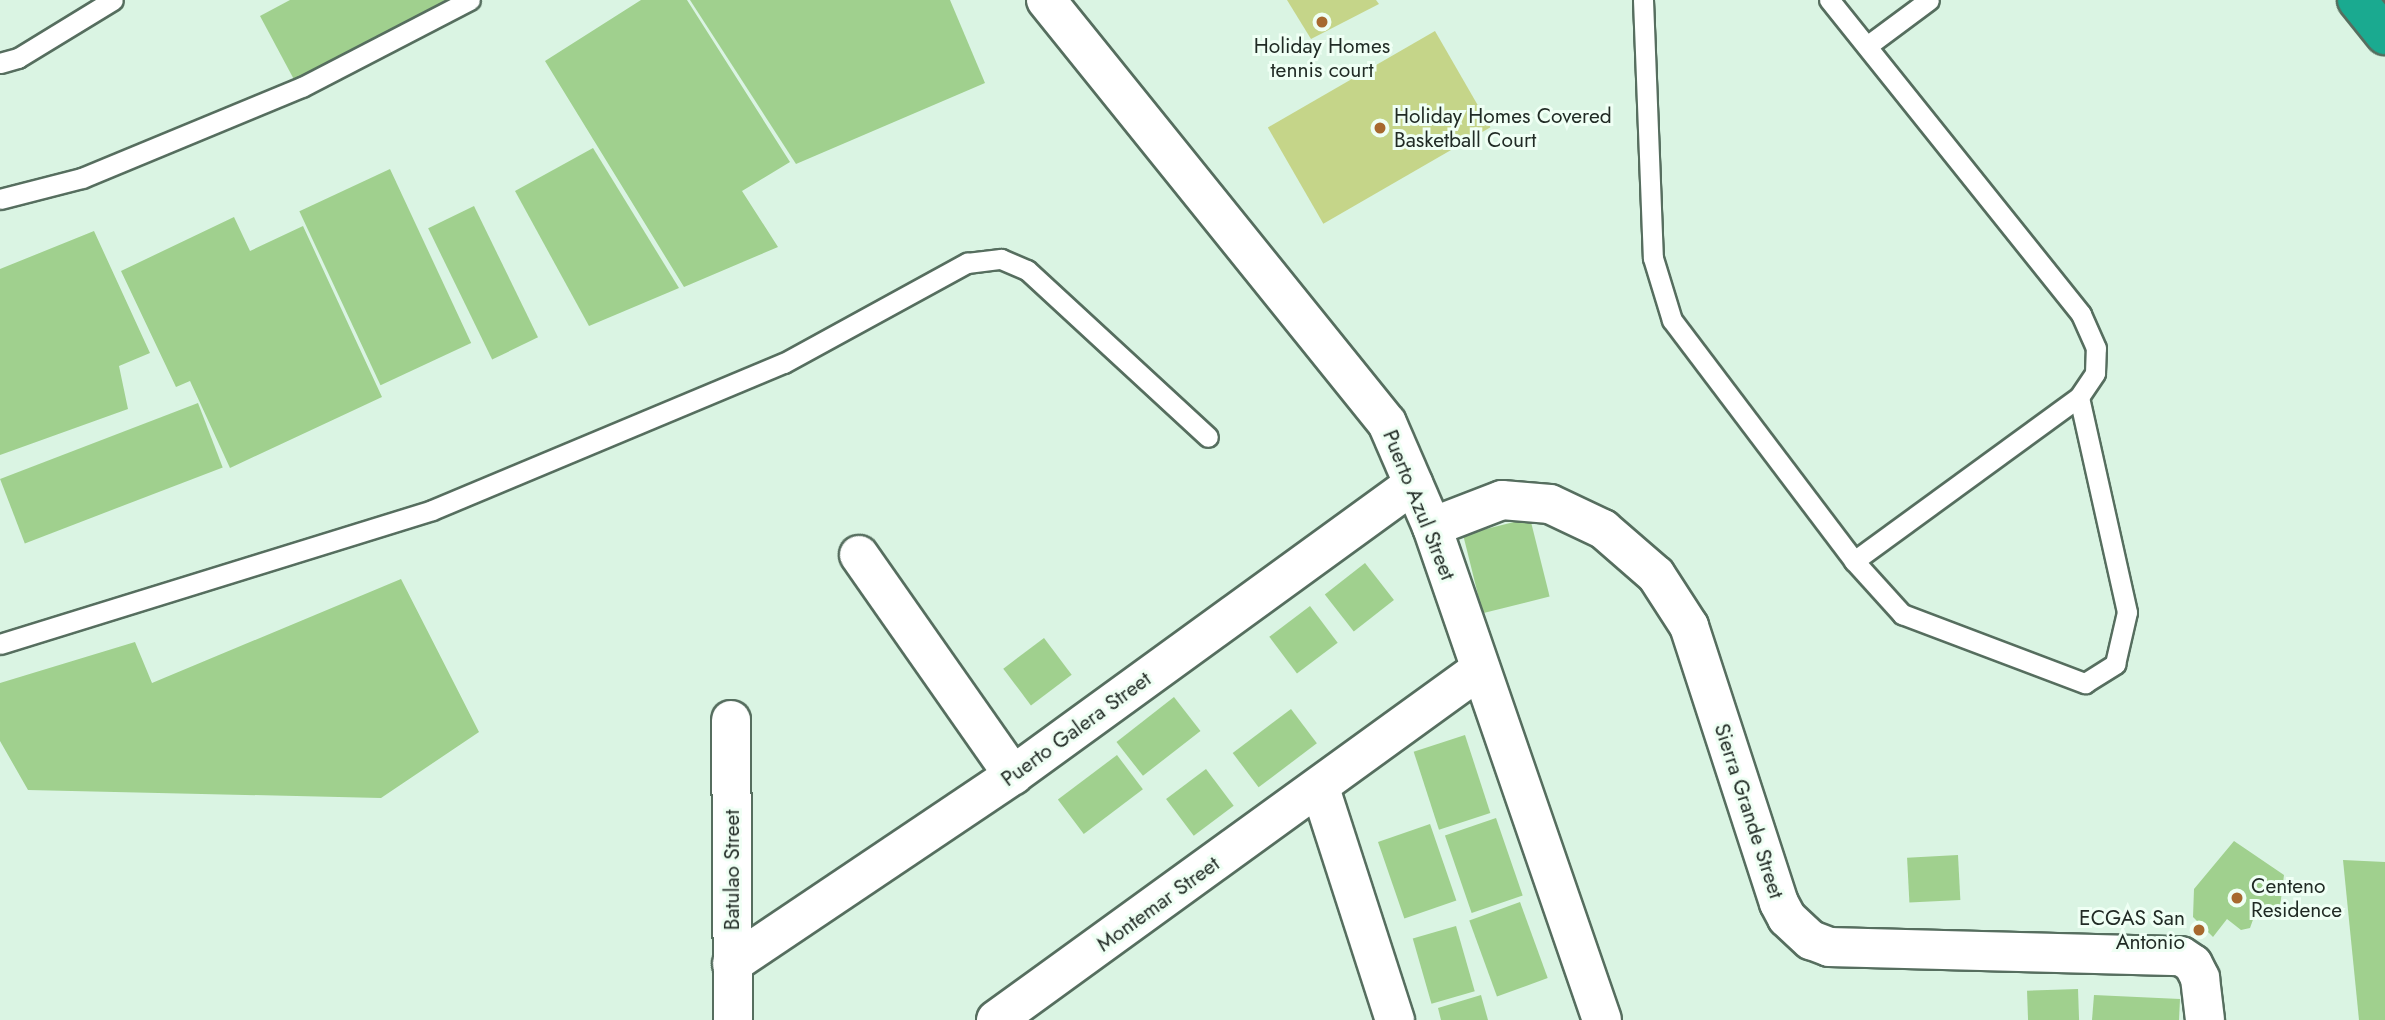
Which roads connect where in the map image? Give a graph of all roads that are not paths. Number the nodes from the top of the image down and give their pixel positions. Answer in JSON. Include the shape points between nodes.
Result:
{"nodes":[{"id":1,"x":113,"y":0,"type":"edge"},
{"id":2,"x":470,"y":0,"type":"edge"},
{"id":3,"x":1046,"y":0,"type":"edge"},
{"id":4,"x":1643,"y":0,"type":"edge"},
{"id":5,"x":1829,"y":0,"type":"edge"},
{"id":6,"x":1928,"y":0,"type":"edge"},
{"id":7,"x":2357,"y":0,"type":"edge"},
{"id":8,"x":2385,"y":34,"type":"edge"},
{"id":9,"x":1867,"y":46,"type":"junction"},
{"id":10,"x":0,"y":63,"type":"edge"},
{"id":11,"x":0,"y":199,"type":"edge"},
{"id":12,"x":2079,"y":397,"type":"junction"},
{"id":13,"x":1208,"y":437,"type":"dead end"},
{"id":14,"x":1414,"y":484,"type":"junction"},
{"id":15,"x":1432,"y":527,"type":"junction"},
{"id":16,"x":859,"y":555,"type":"dead end"},
{"id":17,"x":1854,"y":561,"type":"junction"},
{"id":18,"x":0,"y":644,"type":"edge"},
{"id":19,"x":1479,"y":670,"type":"junction"},
{"id":20,"x":731,"y":720,"type":"dead end"},
{"id":21,"x":1013,"y":775,"type":"junction"},
{"id":22,"x":1320,"y":788,"type":"junction"},
{"id":23,"x":732,"y":964,"type":"junction"},
{"id":24,"x":733,"y":1020,"type":"edge"},
{"id":25,"x":996,"y":1020,"type":"edge"},
{"id":26,"x":1395,"y":1020,"type":"edge"},
{"id":27,"x":1602,"y":1020,"type":"edge"},
{"id":28,"x":2205,"y":1020,"type":"edge"}],
"edges":[{"from":1,"to":10,"type":"lane","via":[[18,58]]},
{"from":2,"to":11,"type":"lane","via":[[302,87],[82,178]]},
{"from":3,"to":14,"type":"street","name":"Puerto Azul Street","via":[[1387,423]]},
{"from":4,"to":17,"type":"lane","via":[[1653,258],[1661,292],[1672,320]]},
{"from":5,"to":9,"type":"lane"},
{"from":6,"to":9,"type":"lane"},
{"from":7,"to":8,"type":"highway"},
{"from":9,"to":12,"type":"lane","via":[[2081,314],[2096,348],[2095,373]]},
{"from":12,"to":17,"type":"lane"},
{"from":12,"to":17,"type":"lane","via":[[2127,612],[2115,664],[2100,676],[2085,683],[1902,614]]},
{"from":13,"to":18,"type":"lane","via":[[1027,270],[1001,259],[967,263],[785,363],[432,510]]},
{"from":14,"to":15,"type":"street","name":"Puerto Azul Street"},
{"from":14,"to":21,"type":"street","name":"Puerto Galera Street"},
{"from":15,"to":19,"type":"street","name":"Puerto Azul Street"},
{"from":15,"to":28,"type":"street","name":"Sierra Grande Street","via":[[1502,500],[1550,504],[1603,529],[1656,575],[1689,626],[1779,903],[1787,918],[1811,940],[1829,947],[2181,956],[2193,964],[2200,978]]},
{"from":16,"to":21,"type":"street"},
{"from":19,"to":22,"type":"street","name":"Montemar Street"},
{"from":19,"to":27,"type":"street","name":"Puerto Azul Street"},
{"from":20,"to":23,"type":"street","name":"Batulao Street"},
{"from":21,"to":23,"type":"street","name":"Puerto Galera Street"},
{"from":22,"to":25,"type":"street","name":"Montemar Street"},
{"from":22,"to":26,"type":"street"},
{"from":23,"to":24,"type":"street","name":"Batulao Street"}]}
